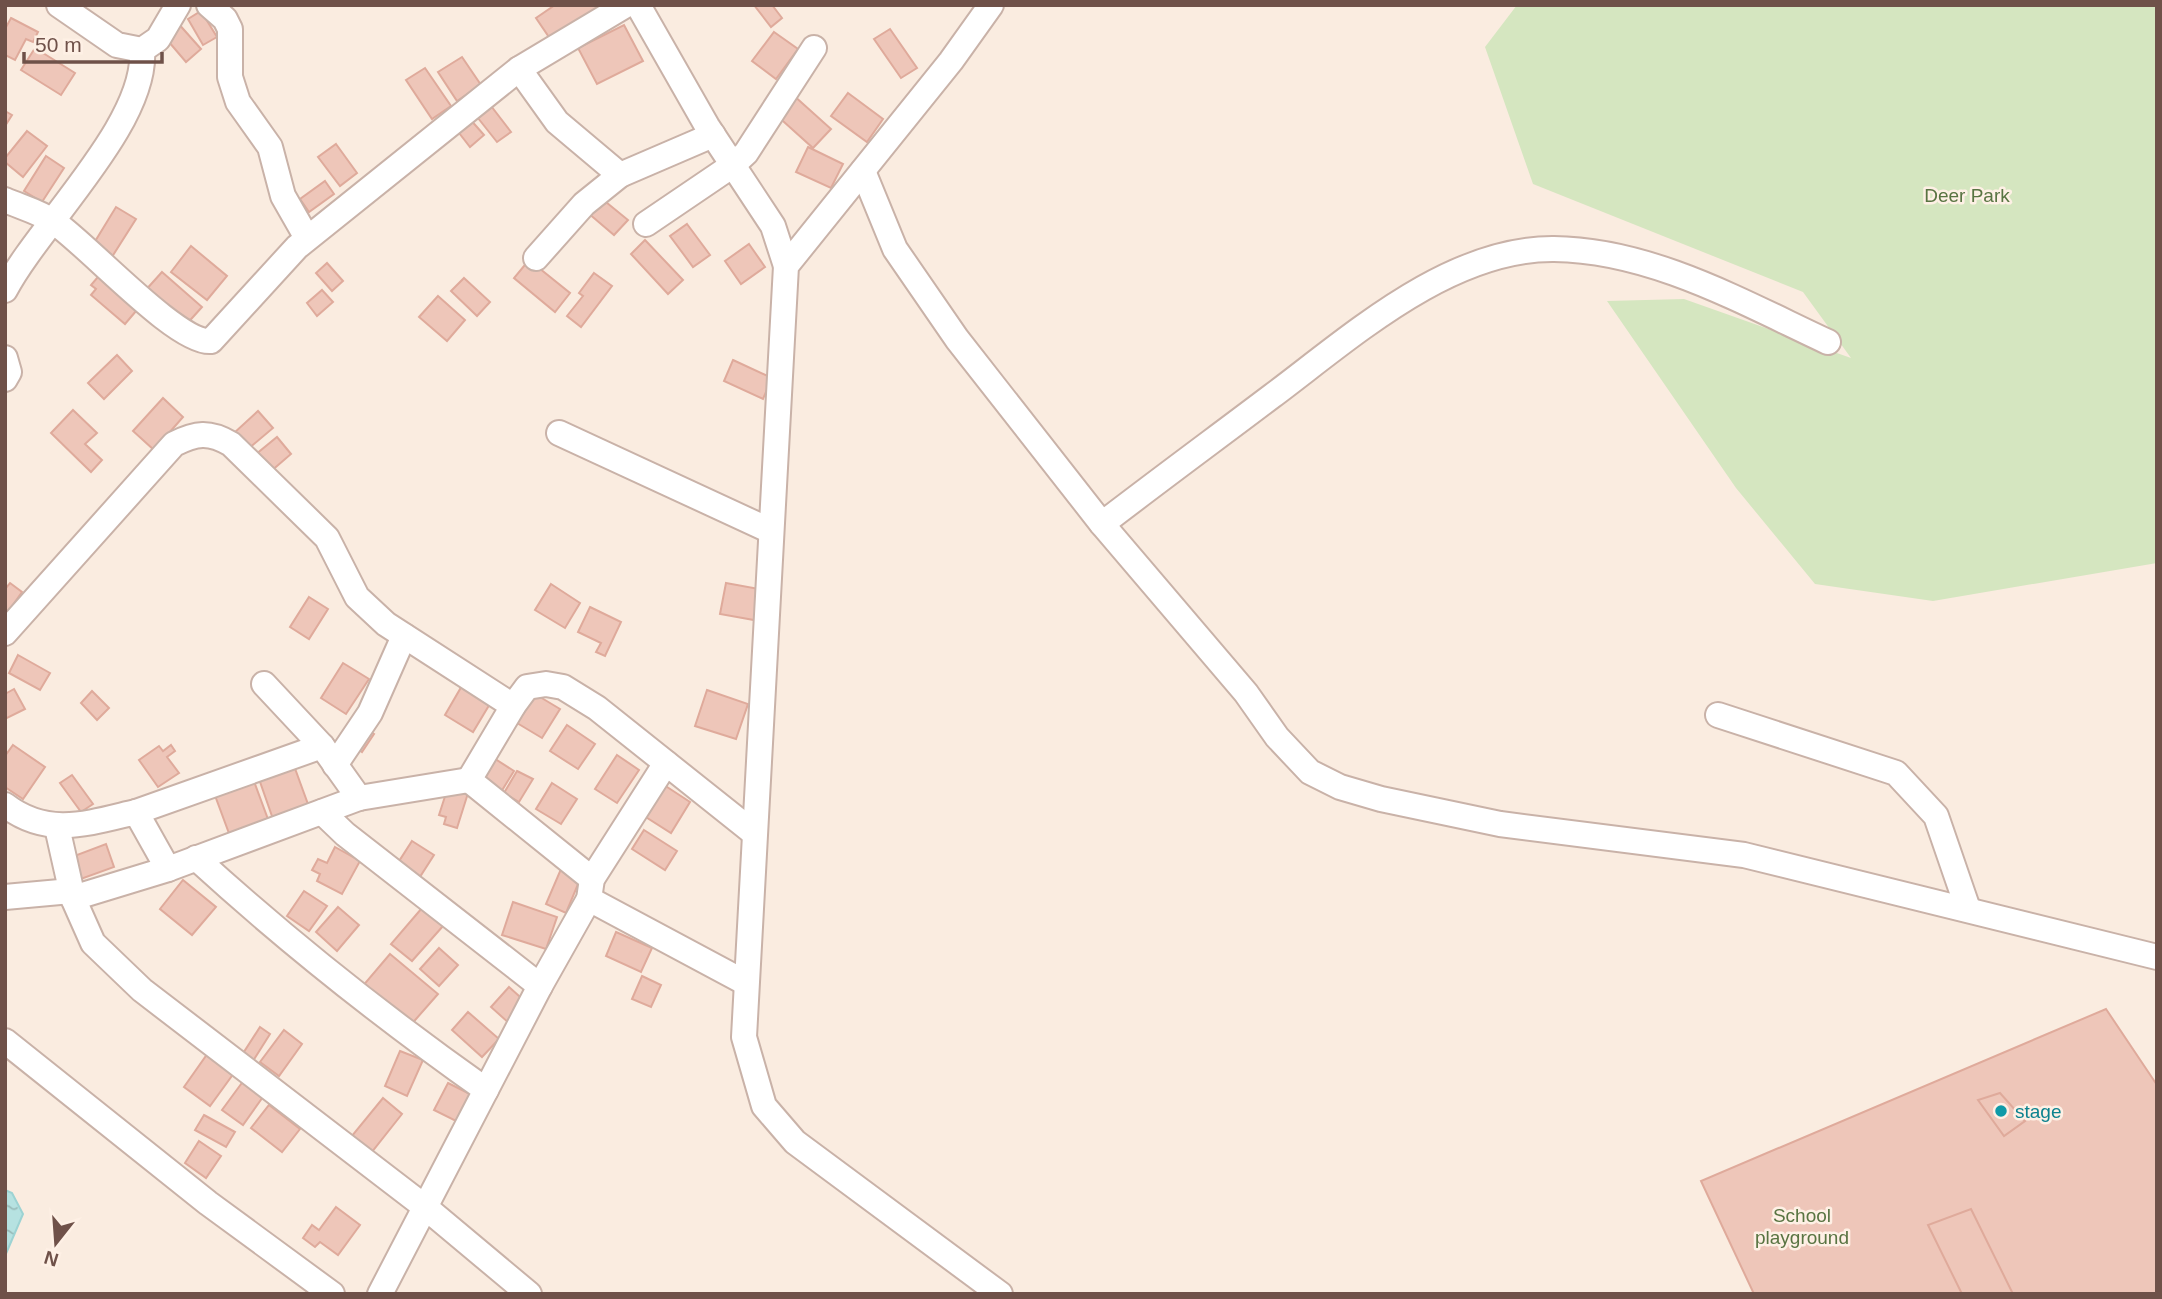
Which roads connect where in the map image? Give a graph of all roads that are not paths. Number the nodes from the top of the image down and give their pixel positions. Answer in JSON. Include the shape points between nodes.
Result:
{"nodes":[{"id":1,"x":59,"y":5,"type":"edge"},
{"id":2,"x":177,"y":5,"type":"edge"},
{"id":3,"x":209,"y":5,"type":"edge"},
{"id":4,"x":626,"y":5,"type":"edge"},
{"id":5,"x":638,"y":5,"type":"edge"},
{"id":6,"x":991,"y":5,"type":"edge"},
{"id":7,"x":814,"y":48,"type":"dead end"},
{"id":8,"x":142,"y":50,"type":"junction"},
{"id":9,"x":519,"y":69,"type":"junction"},
{"id":10,"x":713,"y":135,"type":"junction"},
{"id":11,"x":733,"y":165,"type":"junction"},
{"id":12,"x":863,"y":171,"type":"junction"},
{"id":13,"x":620,"y":175,"type":"junction"},
{"id":14,"x":5,"y":200,"type":"edge"},
{"id":15,"x":53,"y":221,"type":"junction"},
{"id":16,"x":646,"y":224,"type":"dead end"},
{"id":17,"x":307,"y":238,"type":"junction"},
{"id":18,"x":536,"y":258,"type":"dead end"},
{"id":19,"x":786,"y":266,"type":"junction"},
{"id":20,"x":5,"y":290,"type":"edge"},
{"id":21,"x":1828,"y":342,"type":"dead end"},
{"id":22,"x":5,"y":358,"type":"edge"},
{"id":23,"x":5,"y":379,"type":"edge"},
{"id":24,"x":559,"y":433,"type":"dead end"},
{"id":25,"x":1102,"y":524,"type":"junction"},
{"id":26,"x":771,"y":531,"type":"junction"},
{"id":27,"x":5,"y":633,"type":"edge"},
{"id":28,"x":404,"y":636,"type":"junction"},
{"id":29,"x":264,"y":684,"type":"dead end"},
{"id":30,"x":513,"y":706,"type":"junction"},
{"id":31,"x":1718,"y":715,"type":"dead end"},
{"id":32,"x":328,"y":755,"type":"junction"},
{"id":33,"x":666,"y":763,"type":"junction"},
{"id":34,"x":469,"y":780,"type":"junction"},
{"id":35,"x":359,"y":798,"type":"junction"},
{"id":36,"x":5,"y":805,"type":"edge"},
{"id":37,"x":136,"y":812,"type":"junction"},
{"id":38,"x":322,"y":812,"type":"junction"},
{"id":39,"x":57,"y":827,"type":"junction"},
{"id":40,"x":754,"y":833,"type":"junction"},
{"id":41,"x":196,"y":858,"type":"junction"},
{"id":42,"x":168,"y":869,"type":"junction"},
{"id":43,"x":591,"y":889,"type":"junction"},
{"id":44,"x":72,"y":895,"type":"junction"},
{"id":45,"x":5,"y":897,"type":"edge"},
{"id":46,"x":1968,"y":909,"type":"junction"},
{"id":47,"x":2157,"y":957,"type":"edge"},
{"id":48,"x":746,"y":983,"type":"junction"},
{"id":49,"x":540,"y":986,"type":"junction"},
{"id":50,"x":5,"y":1041,"type":"edge"},
{"id":51,"x":486,"y":1090,"type":"junction"},
{"id":52,"x":425,"y":1207,"type":"junction"},
{"id":53,"x":332,"y":1294,"type":"edge"},
{"id":54,"x":380,"y":1294,"type":"edge"},
{"id":55,"x":529,"y":1294,"type":"edge"},
{"id":56,"x":1000,"y":1294,"type":"edge"}],
"edges":[{"from":1,"to":8,"type":"street","via":[[117,45]]},
{"from":2,"to":8,"type":"street","via":[[158,38]]},
{"from":3,"to":17,"type":"street","via":[[230,29],[230,77],[239,102],[270,147],[283,196]]},
{"from":4,"to":9,"type":"street"},
{"from":5,"to":10,"type":"street"},
{"from":6,"to":12,"type":"street"},
{"from":7,"to":11,"type":"street","via":[[762,131]]},
{"from":8,"to":15,"type":"street","via":[[141,77],[134,96]]},
{"from":9,"to":13,"type":"street","via":[[557,122]]},
{"from":9,"to":17,"type":"street"},
{"from":10,"to":11,"type":"street"},
{"from":10,"to":13,"type":"street"},
{"from":11,"to":16,"type":"street"},
{"from":11,"to":19,"type":"street","via":[[773,226]]},
{"from":12,"to":19,"type":"street"},
{"from":12,"to":25,"type":"street","via":[[895,248],[957,339]]},
{"from":13,"to":18,"type":"street","via":[[584,204]]},
{"from":14,"to":15,"type":"street"},
{"from":15,"to":17,"type":"street","via":[[173,325],[203,342],[220,335]]},
{"from":15,"to":20,"type":"street"},
{"from":19,"to":26,"type":"street"},
{"from":21,"to":25,"type":"street","via":[[1698,281],[1615,256],[1552,249],[1491,258],[1440,279],[1368,324]]},
{"from":22,"to":23,"type":"street","via":[[9,372]]},
{"from":24,"to":26,"type":"street"},
{"from":25,"to":46,"type":"street","via":[[1246,693],[1277,737],[1310,772],[1340,787],[1500,824],[1744,855]]},
{"from":26,"to":40,"type":"street"},
{"from":27,"to":28,"type":"street","via":[[174,444],[206,433],[231,444],[327,538],[357,597]]},
{"from":28,"to":30,"type":"street"},
{"from":28,"to":32,"type":"street","via":[[370,713]]},
{"from":29,"to":32,"type":"street"},
{"from":30,"to":33,"type":"street","via":[[527,687],[563,687]]},
{"from":30,"to":34,"type":"street"},
{"from":31,"to":46,"type":"street","via":[[1896,773],[1936,816]]},
{"from":32,"to":35,"type":"street"},
{"from":32,"to":37,"type":"street"},
{"from":33,"to":40,"type":"street"},
{"from":33,"to":43,"type":"street"},
{"from":34,"to":35,"type":"street"},
{"from":34,"to":43,"type":"street"},
{"from":35,"to":38,"type":"street"},
{"from":36,"to":39,"type":"street"},
{"from":37,"to":39,"type":"street"},
{"from":37,"to":42,"type":"street"},
{"from":38,"to":41,"type":"street"},
{"from":38,"to":49,"type":"street"},
{"from":39,"to":44,"type":"street"},
{"from":40,"to":48,"type":"street"},
{"from":41,"to":42,"type":"street"},
{"from":41,"to":51,"type":"street","via":[[365,1003]]},
{"from":42,"to":44,"type":"street"},
{"from":43,"to":48,"type":"street"},
{"from":43,"to":49,"type":"street"},
{"from":44,"to":45,"type":"street"},
{"from":44,"to":52,"type":"street","via":[[93,943],[142,990]]},
{"from":46,"to":47,"type":"street"},
{"from":48,"to":56,"type":"street","via":[[744,1037],[764,1106],[794,1142]]},
{"from":49,"to":51,"type":"street"},
{"from":50,"to":53,"type":"street","via":[[208,1203]]},
{"from":51,"to":52,"type":"street"},
{"from":52,"to":54,"type":"street"},
{"from":52,"to":55,"type":"street"}]}
